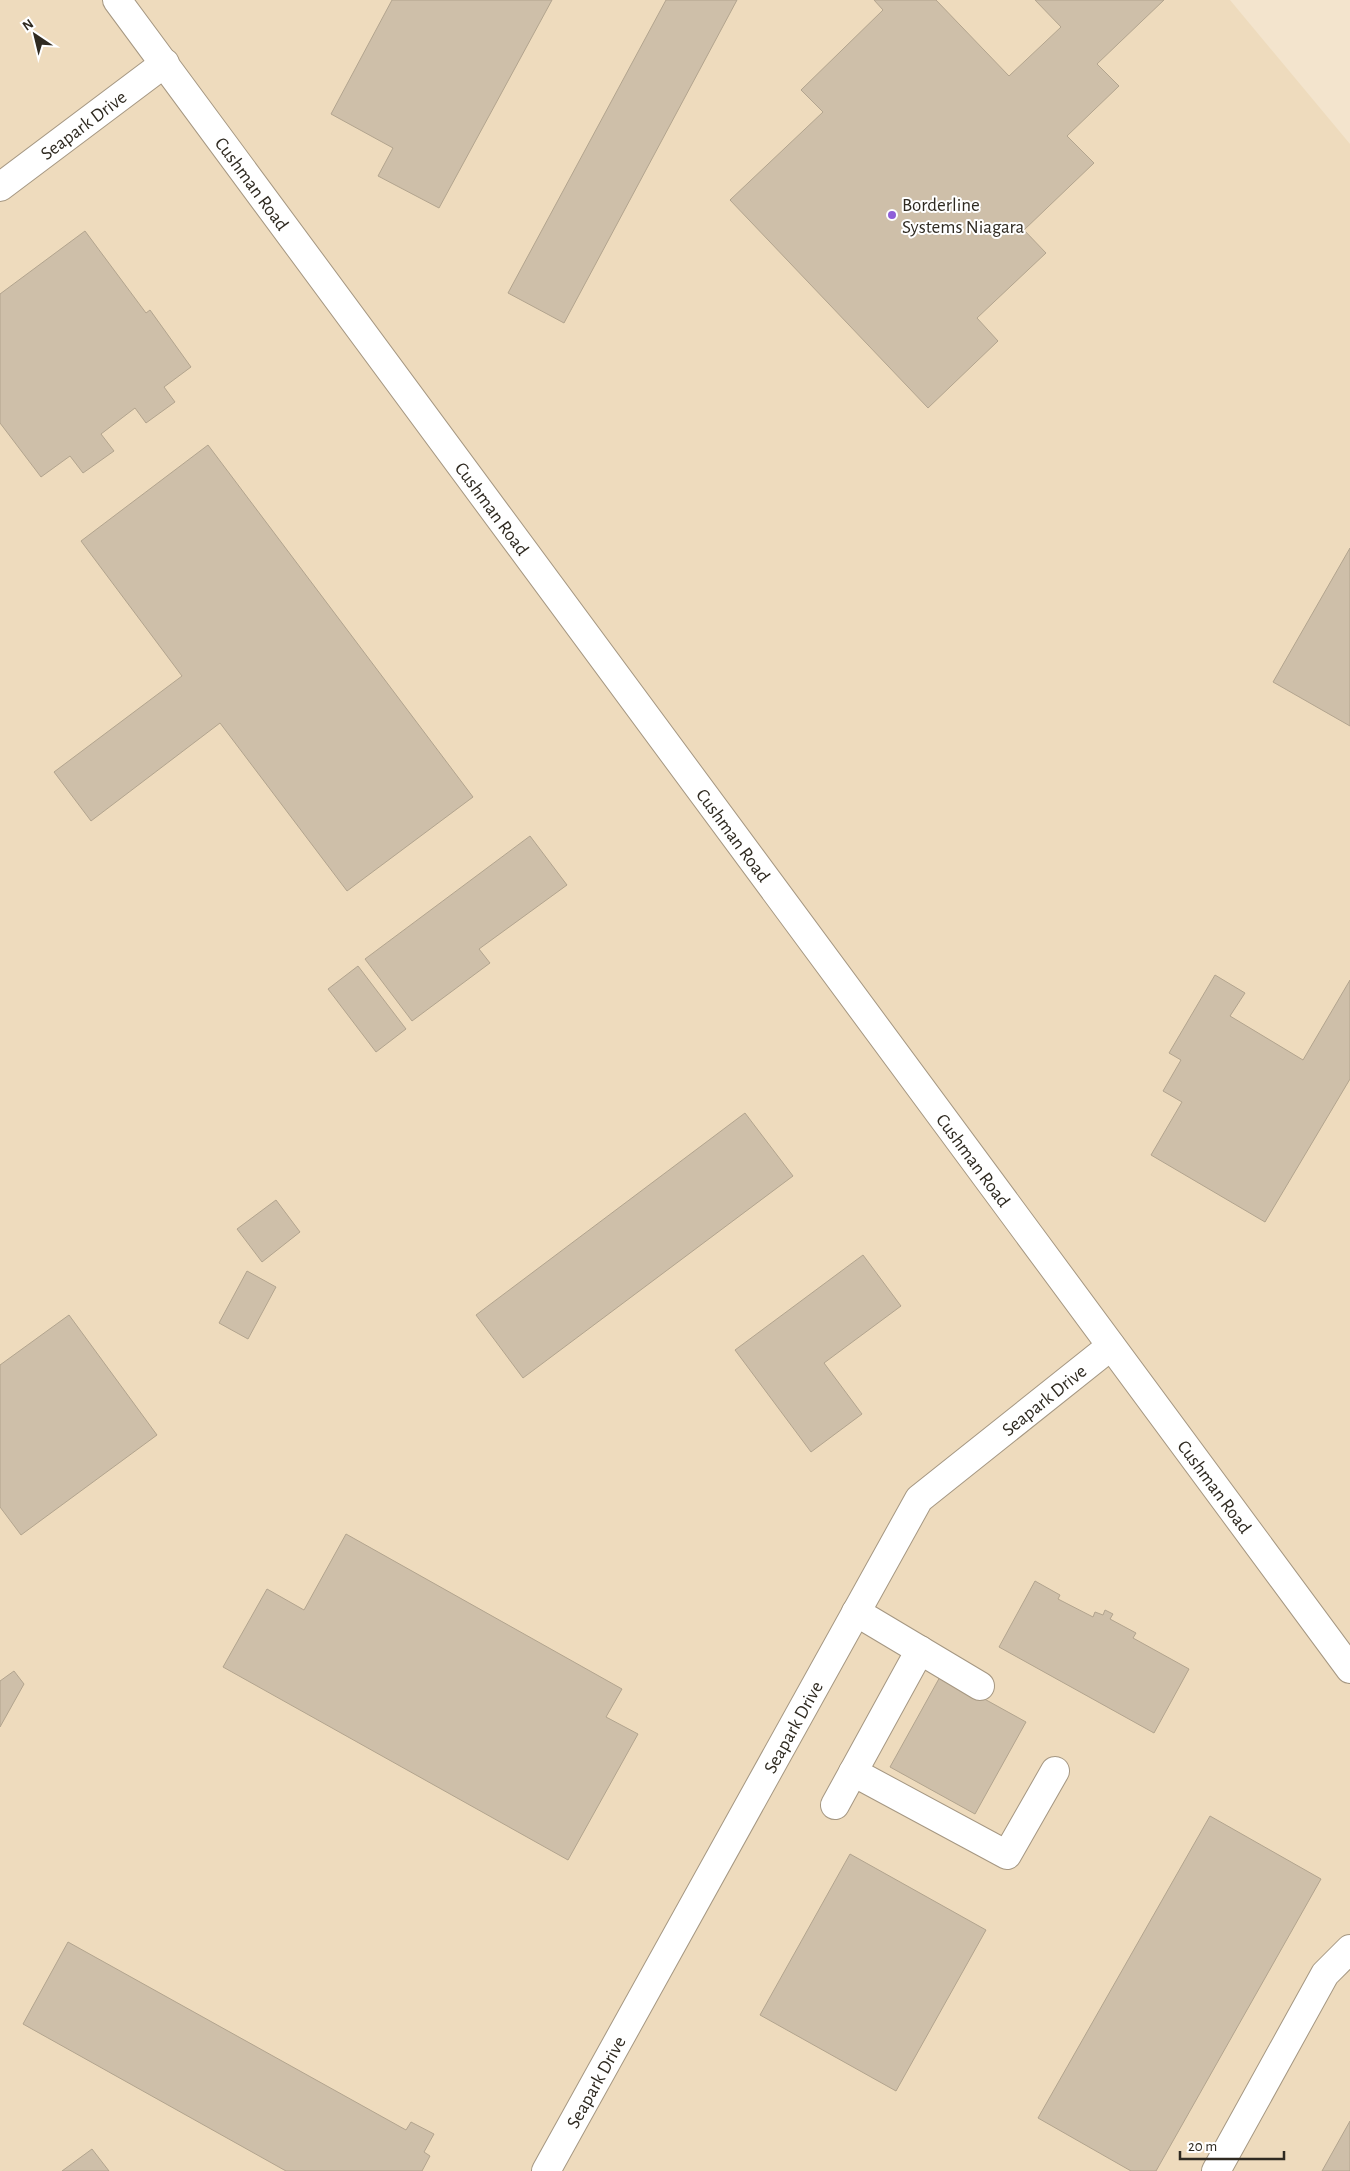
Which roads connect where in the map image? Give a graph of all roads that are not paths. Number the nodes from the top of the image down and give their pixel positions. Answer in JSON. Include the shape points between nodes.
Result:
{"nodes":[{"id":1,"x":117,"y":0,"type":"edge"},
{"id":2,"x":165,"y":63,"type":"junction"},
{"id":3,"x":0,"y":187,"type":"edge"},
{"id":4,"x":1110,"y":1346,"type":"junction"},
{"id":5,"x":856,"y":1612,"type":"junction"},
{"id":6,"x":920,"y":1650,"type":"junction"},
{"id":7,"x":1350,"y":1669,"type":"edge"},
{"id":8,"x":980,"y":1686,"type":"dead end"},
{"id":9,"x":1055,"y":1771,"type":"dead end"},
{"id":10,"x":853,"y":1772,"type":"junction"},
{"id":11,"x":834,"y":1805,"type":"dead end"},
{"id":12,"x":1350,"y":1949,"type":"edge"},
{"id":13,"x":546,"y":2171,"type":"edge"},
{"id":14,"x":1216,"y":2171,"type":"edge"}],
"edges":[{"from":1,"to":2,"type":"street","name":"Cushman Road"},
{"from":2,"to":3,"type":"street","name":"Seapark Drive"},
{"from":2,"to":4,"type":"street","name":"Cushman Road"},
{"from":4,"to":5,"type":"street","name":"Seapark Drive","via":[[919,1499]]},
{"from":4,"to":7,"type":"street","name":"Cushman Road"},
{"from":5,"to":6,"type":"street"},
{"from":5,"to":13,"type":"street","name":"Seapark Drive"},
{"from":6,"to":8,"type":"street"},
{"from":6,"to":10,"type":"street"},
{"from":9,"to":10,"type":"street","via":[[1008,1855]]},
{"from":10,"to":11,"type":"street"},
{"from":12,"to":14,"type":"street","via":[[1325,1974]]}]}
